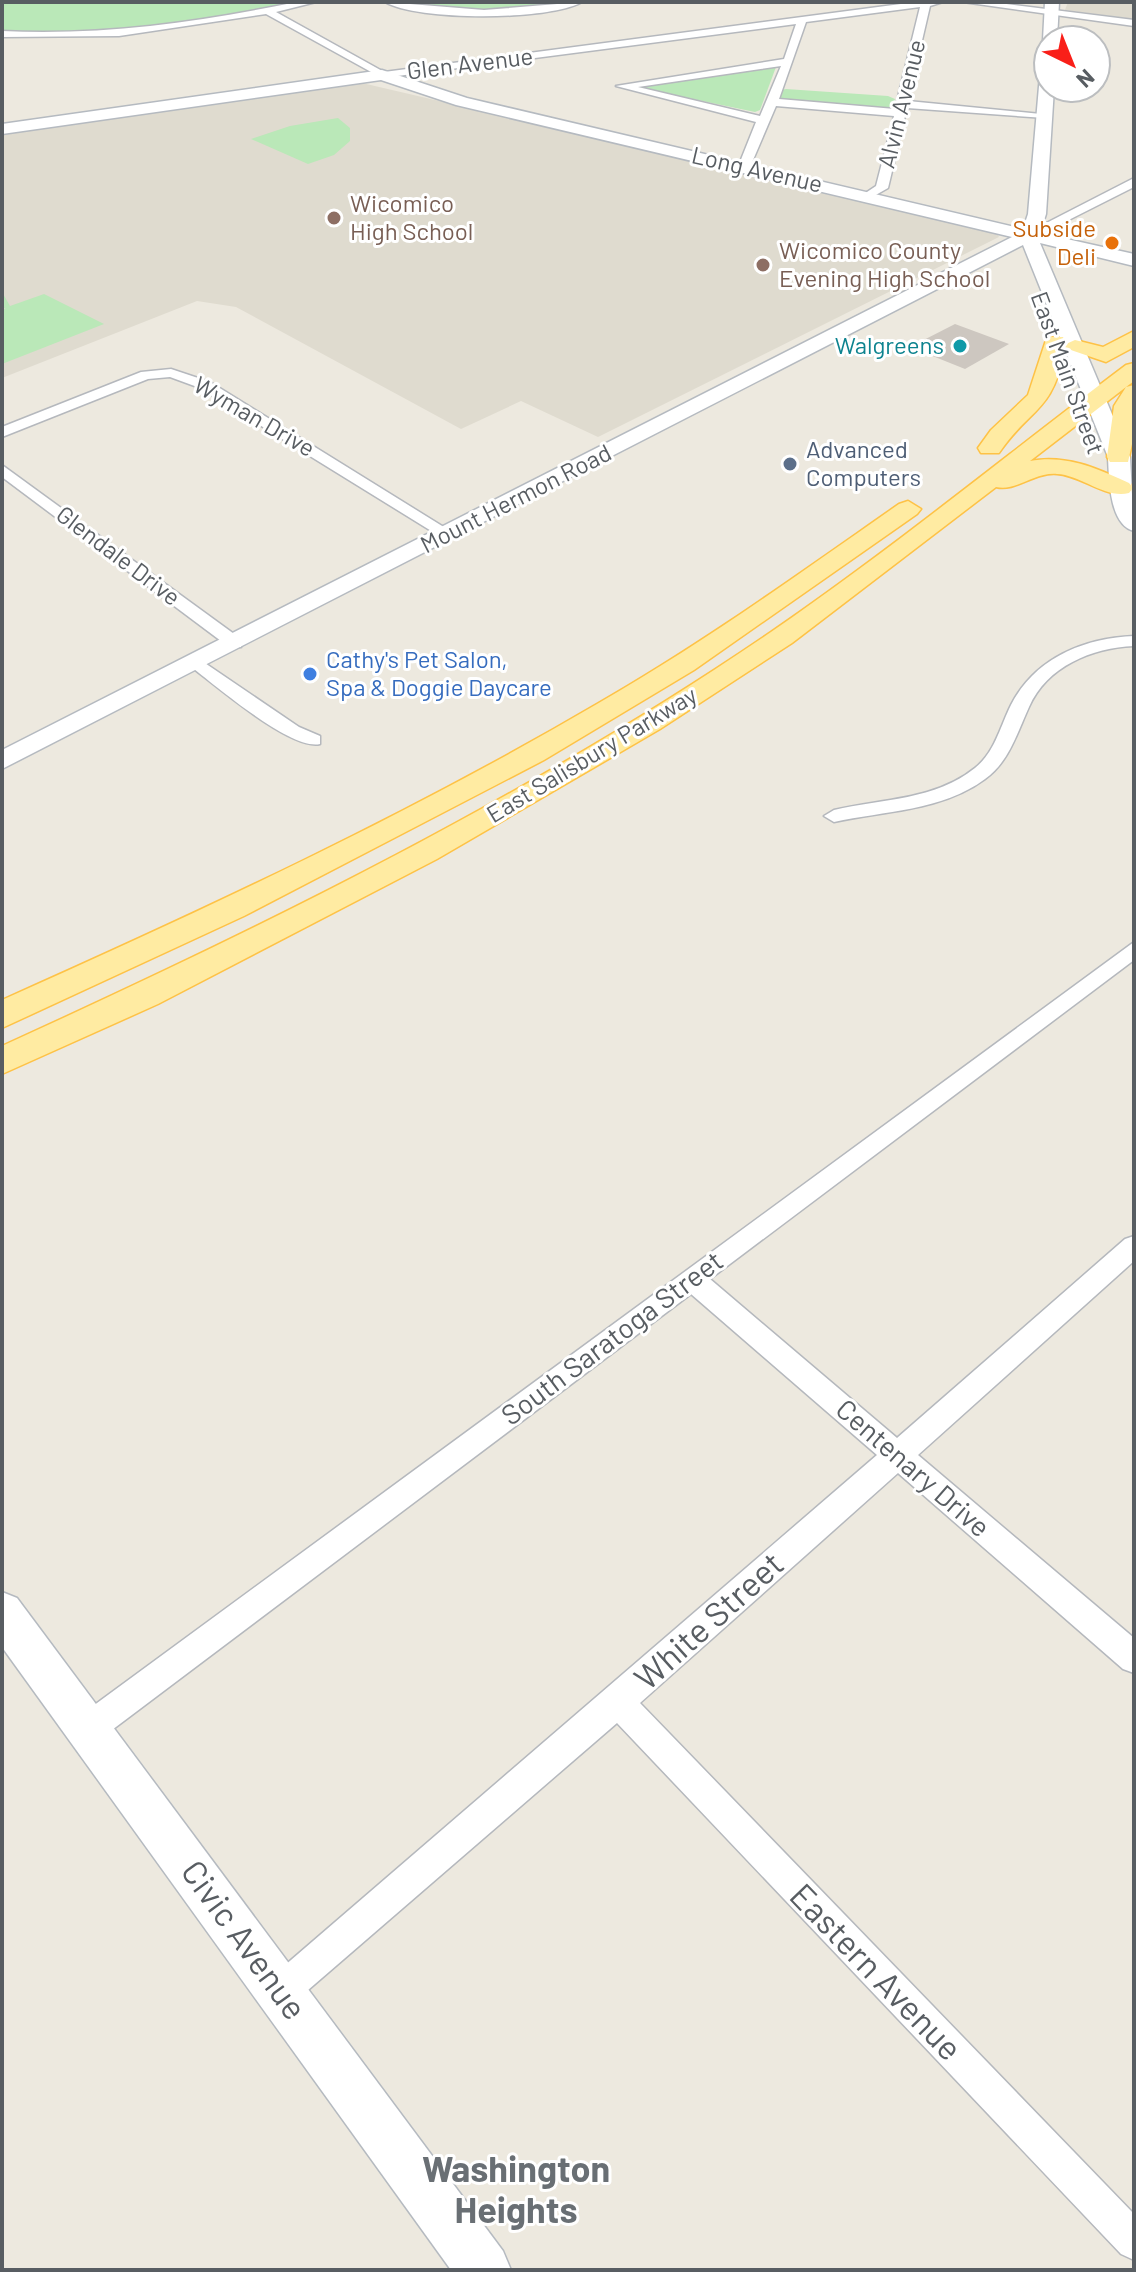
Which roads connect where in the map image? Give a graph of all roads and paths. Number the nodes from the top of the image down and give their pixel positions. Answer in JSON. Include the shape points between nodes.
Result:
{"nodes":[{"id":1,"x":311,"y":2,"type":"edge"},
{"id":2,"x":390,"y":2,"type":"edge"},
{"id":3,"x":577,"y":2,"type":"edge"},
{"id":4,"x":968,"y":2,"type":"edge"},
{"id":5,"x":932,"y":3,"type":"edge"},
{"id":6,"x":1052,"y":7,"type":"edge"},
{"id":7,"x":790,"y":9,"type":"dead end"},
{"id":8,"x":270,"y":13,"type":"junction"},
{"id":9,"x":802,"y":20,"type":"junction"},
{"id":10,"x":1134,"y":23,"type":"edge"},
{"id":11,"x":2,"y":34,"type":"edge"},
{"id":12,"x":787,"y":62,"type":"junction"},
{"id":13,"x":382,"y":75,"type":"junction"},
{"id":14,"x":339,"y":81,"type":"junction"},
{"id":15,"x":780,"y":86,"type":"junction"},
{"id":16,"x":795,"y":88,"type":"dead end"},
{"id":17,"x":427,"y":92,"type":"junction"},
{"id":18,"x":888,"y":96,"type":"dead end"},
{"id":19,"x":773,"y":102,"type":"junction"},
{"id":20,"x":1046,"y":104,"type":"edge"},
{"id":21,"x":902,"y":105,"type":"junction"},
{"id":22,"x":1045,"y":115,"type":"junction"},
{"id":23,"x":763,"y":120,"type":"junction"},
{"id":24,"x":2,"y":129,"type":"edge"},
{"id":25,"x":744,"y":167,"type":"junction"},
{"id":26,"x":1134,"y":182,"type":"edge"},
{"id":27,"x":867,"y":196,"type":"junction"},
{"id":28,"x":1029,"y":250,"type":"junction"},
{"id":29,"x":979,"y":260,"type":"junction"},
{"id":30,"x":1134,"y":260,"type":"edge"},
{"id":31,"x":1134,"y":338,"type":"edge"},
{"id":32,"x":1065,"y":344,"type":"junction"},
{"id":33,"x":1134,"y":347,"type":"edge"},
{"id":34,"x":1134,"y":370,"type":"edge"},
{"id":35,"x":1134,"y":392,"type":"edge"},
{"id":36,"x":1085,"y":394,"type":"junction"},
{"id":37,"x":2,"y":432,"type":"edge"},
{"id":38,"x":990,"y":448,"type":"junction"},
{"id":39,"x":1119,"y":457,"type":"junction"},
{"id":40,"x":2,"y":470,"type":"edge"},
{"id":41,"x":1127,"y":488,"type":"edge"},
{"id":42,"x":935,"y":519,"type":"junction"},
{"id":43,"x":1134,"y":524,"type":"edge"},
{"id":44,"x":447,"y":534,"type":"junction"},
{"id":45,"x":1134,"y":641,"type":"edge"},
{"id":46,"x":235,"y":643,"type":"junction"},
{"id":47,"x":196,"y":662,"type":"junction"},
{"id":48,"x":313,"y":740,"type":"dead end"},
{"id":49,"x":2,"y":761,"type":"edge"},
{"id":50,"x":834,"y":816,"type":"dead end"},
{"id":51,"x":163,"y":942,"type":"junction"},
{"id":52,"x":1134,"y":949,"type":"edge"},
{"id":53,"x":2,"y":1002,"type":"edge"},
{"id":54,"x":2,"y":1015,"type":"edge"},
{"id":55,"x":75,"y":1028,"type":"junction"},
{"id":56,"x":2,"y":1061,"type":"edge"},
{"id":57,"x":2,"y":1076,"type":"edge"},
{"id":58,"x":1134,"y":1246,"type":"edge"},
{"id":59,"x":692,"y":1279,"type":"junction"},
{"id":60,"x":897,"y":1454,"type":"junction"},
{"id":61,"x":7,"y":1628,"type":"edge"},
{"id":62,"x":1134,"y":1658,"type":"edge"},
{"id":63,"x":618,"y":1702,"type":"junction"},
{"id":64,"x":89,"y":1728,"type":"junction"},
{"id":65,"x":281,"y":1991,"type":"junction"},
{"id":66,"x":1134,"y":2241,"type":"edge"},
{"id":67,"x":484,"y":2270,"type":"edge"}],
"edges":[{"from":1,"to":8,"type":"street"},
{"from":2,"to":3,"type":"street","via":[[486,15]]},
{"from":4,"to":6,"type":"street"},
{"from":5,"to":9,"type":"street","name":"Glen Avenue"},
{"from":5,"to":21,"type":"street","name":"Alvin Avenue"},
{"from":6,"to":10,"type":"street"},
{"from":7,"to":9,"type":"street"},
{"from":8,"to":11,"type":"street","via":[[95,37]]},
{"from":8,"to":13,"type":"street"},
{"from":9,"to":12,"type":"street"},
{"from":9,"to":13,"type":"street","name":"Glen Avenue"},
{"from":12,"to":15,"type":"street"},
{"from":12,"to":23,"type":"street","via":[[621,86]]},
{"from":13,"to":14,"type":"main road","name":"Glen Avenue"},
{"from":13,"to":17,"type":"main road","name":"Long Avenue"},
{"from":14,"to":17,"type":"main road"},
{"from":14,"to":24,"type":"main road","name":"Glen Avenue"},
{"from":15,"to":16,"type":"street"},
{"from":15,"to":19,"type":"street"},
{"from":17,"to":25,"type":"main road","name":"Long Avenue"},
{"from":18,"to":21,"type":"street"},
{"from":19,"to":21,"type":"street"},
{"from":19,"to":23,"type":"street"},
{"from":20,"to":22,"type":"main road"},
{"from":21,"to":22,"type":"street"},
{"from":21,"to":27,"type":"street","name":"Alvin Avenue","via":[[882,188]]},
{"from":22,"to":28,"type":"main road"},
{"from":23,"to":25,"type":"street"},
{"from":25,"to":27,"type":"main road","name":"Long Avenue"},
{"from":26,"to":28,"type":"street"},
{"from":27,"to":28,"type":"main road","name":"Long Avenue"},
{"from":28,"to":29,"type":"main road","name":"Mount Hermon Road"},
{"from":28,"to":29,"type":"main road","via":[[1006,259]]},
{"from":28,"to":30,"type":"main road","name":"Long Avenue"},
{"from":28,"to":32,"type":"main road","name":"East Main Street"},
{"from":29,"to":44,"type":"main road","name":"Mount Hermon Road"},
{"from":31,"to":32,"type":"main road","via":[[1106,355]]},
{"from":32,"to":36,"type":"main road","name":"East Main Street"},
{"from":32,"to":38,"type":"main road","via":[[1035,402]]},
{"from":33,"to":36,"type":"main road","name":"East Salisbury Parkway"},
{"from":34,"to":36,"type":"main road","name":"East Salisbury Parkway"},
{"from":35,"to":39,"type":"main road","via":[[1126,406]]},
{"from":36,"to":38,"type":"main road","name":"East Salisbury Parkway"},
{"from":36,"to":39,"type":"main road","name":"East Main Street"},
{"from":36,"to":41,"type":"main road","name":"East Main Street","via":[[1105,476]]},
{"from":36,"to":42,"type":"main road","name":"East Salisbury Parkway"},
{"from":37,"to":44,"type":"street","name":"Wyman Drive","via":[[132,379],[171,373],[205,385]]},
{"from":38,"to":51,"type":"main road","name":"East Salisbury Parkway","via":[[833,563],[609,710],[362,845]]},
{"from":39,"to":41,"type":"main road","name":"East Main Street"},
{"from":40,"to":46,"type":"street","name":"Glendale Drive"},
{"from":41,"to":42,"type":"main road","via":[[1073,466],[1030,466]]},
{"from":41,"to":43,"type":"main road","name":"East Main Street"},
{"from":42,"to":55,"type":"main road","name":"East Salisbury Parkway","via":[[782,637],[624,738],[426,852]]},
{"from":44,"to":46,"type":"main road","name":"Mount Hermon Road"},
{"from":45,"to":50,"type":"street","via":[[1087,648],[1045,674],[1023,701],[997,758],[979,774],[935,796]]},
{"from":46,"to":47,"type":"main road","name":"Mount Hermon Road"},
{"from":47,"to":48,"type":"street","via":[[292,731]]},
{"from":47,"to":49,"type":"main road","name":"Mount Hermon Road"},
{"from":51,"to":53,"type":"main road","via":[[96,960]]},
{"from":51,"to":54,"type":"main road","name":"East Salisbury Parkway"},
{"from":52,"to":59,"type":"street","name":"South Saratoga Street"},
{"from":55,"to":56,"type":"main road","name":"East Salisbury Parkway"},
{"from":55,"to":57,"type":"main road"},
{"from":58,"to":60,"type":"street","name":"White Street"},
{"from":59,"to":60,"type":"street","name":"Centenary Drive"},
{"from":59,"to":64,"type":"street","name":"South Saratoga Street"},
{"from":60,"to":62,"type":"street","name":"Centenary Drive"},
{"from":60,"to":63,"type":"street","name":"White Street"},
{"from":61,"to":64,"type":"main road","name":"Civic Avenue"},
{"from":63,"to":65,"type":"street","name":"White Street"},
{"from":63,"to":66,"type":"street","name":"Eastern Avenue"},
{"from":64,"to":65,"type":"main road","name":"Civic Avenue"},
{"from":65,"to":67,"type":"main road","name":"Civic Avenue"}]}
